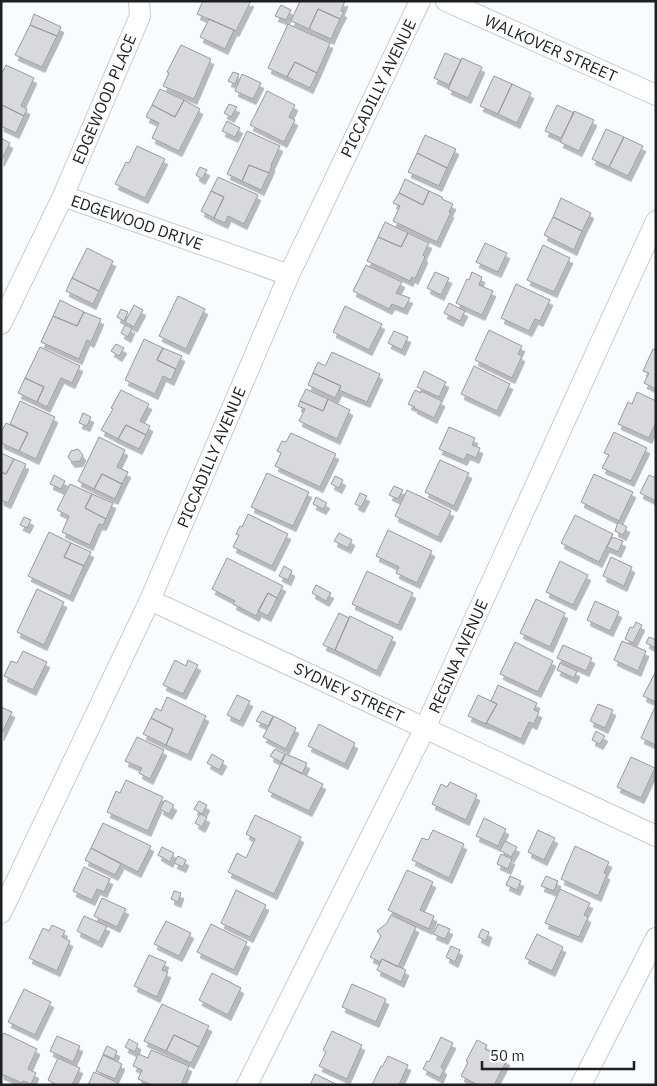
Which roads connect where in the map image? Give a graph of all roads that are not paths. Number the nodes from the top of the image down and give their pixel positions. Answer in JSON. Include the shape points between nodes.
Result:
{"nodes":[{"id":1,"x":139,"y":1,"type":"edge"},
{"id":2,"x":420,"y":1,"type":"edge"},
{"id":3,"x":446,"y":1,"type":"edge"},
{"id":4,"x":656,"y":94,"type":"edge"},
{"id":5,"x":62,"y":196,"type":"junction"},
{"id":6,"x":656,"y":221,"type":"edge"},
{"id":7,"x":289,"y":275,"type":"junction"},
{"id":8,"x":1,"y":324,"type":"edge"},
{"id":9,"x":150,"y":600,"type":"junction"},
{"id":10,"x":425,"y":728,"type":"junction"},
{"id":11,"x":656,"y":836,"type":"edge"},
{"id":12,"x":1,"y":912,"type":"edge"},
{"id":13,"x":656,"y":938,"type":"edge"},
{"id":14,"x":247,"y":1085,"type":"edge"},
{"id":15,"x":581,"y":1085,"type":"edge"}],
"edges":[{"from":1,"to":5,"type":"street","name":"EDGEWOOD PLACE","via":[[140,16]]},
{"from":2,"to":7,"type":"street","name":"PICCADILLY AVENUE"},
{"from":3,"to":4,"type":"street","name":"WALKOVER STREET"},
{"from":5,"to":7,"type":"street","name":"EDGEWOOD DRIVE"},
{"from":5,"to":8,"type":"street","name":"EDGEWOOD DRIVE"},
{"from":6,"to":10,"type":"street","name":"REGINA AVENUE"},
{"from":7,"to":9,"type":"street","name":"PICCADILLY AVENUE"},
{"from":9,"to":10,"type":"street","name":"SYDNEY STREET"},
{"from":9,"to":12,"type":"street","name":"PICCADILLY AVENUE"},
{"from":10,"to":11,"type":"street","name":"SYDNEY STREET"},
{"from":10,"to":14,"type":"street","name":"REGINA AVENUE"},
{"from":13,"to":15,"type":"street"}]}
